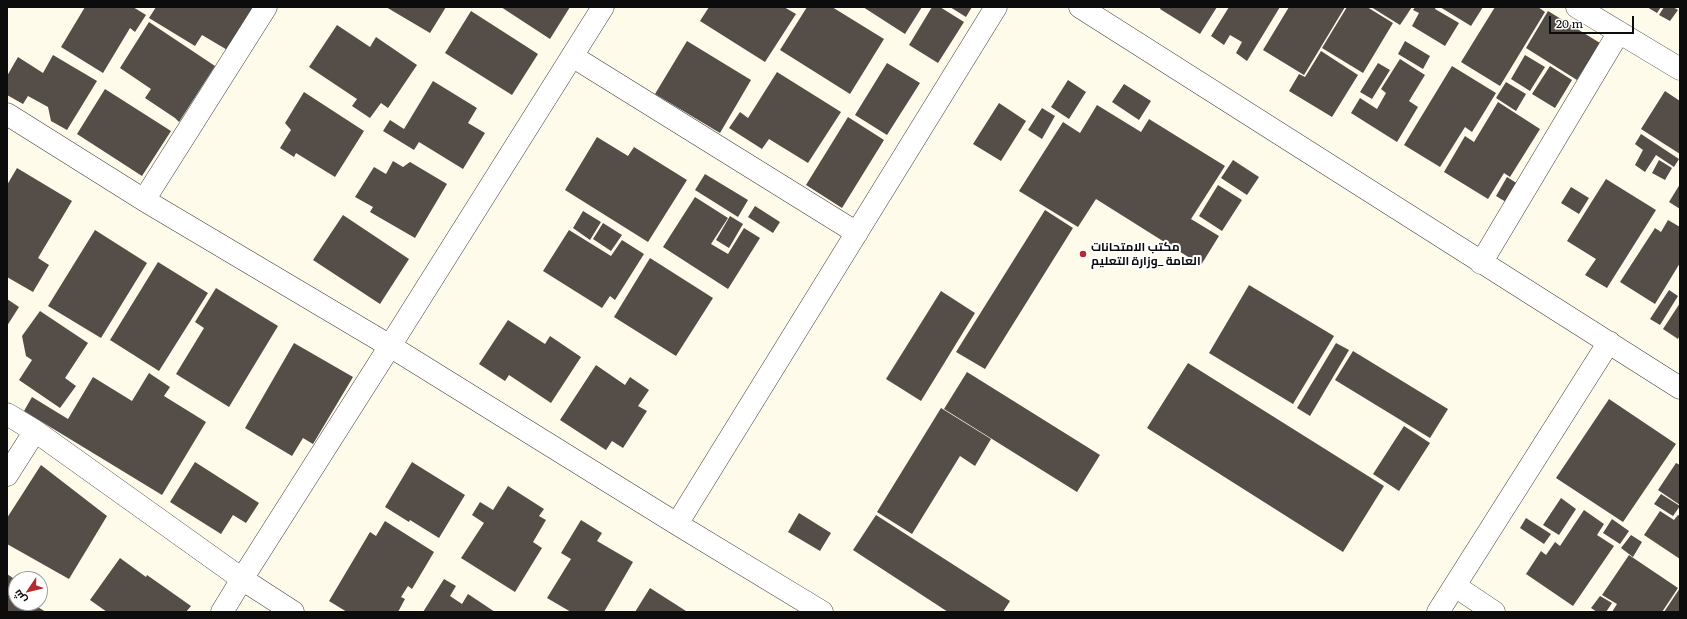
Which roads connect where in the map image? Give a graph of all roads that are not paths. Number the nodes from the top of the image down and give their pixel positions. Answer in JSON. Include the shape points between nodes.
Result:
{"nodes":[{"id":1,"x":266,"y":7,"type":"edge"},
{"id":2,"x":604,"y":7,"type":"edge"},
{"id":3,"x":996,"y":7,"type":"edge"},
{"id":4,"x":1080,"y":7,"type":"edge"},
{"id":5,"x":1577,"y":7,"type":"edge"},
{"id":6,"x":1618,"y":32,"type":"junction"},
{"id":7,"x":572,"y":56,"type":"junction"},
{"id":8,"x":1680,"y":69,"type":"edge"},
{"id":9,"x":7,"y":114,"type":"edge"},
{"id":10,"x":144,"y":200,"type":"junction"},
{"id":11,"x":857,"y":233,"type":"junction"},
{"id":12,"x":1481,"y":263,"type":"junction"},
{"id":13,"x":1609,"y":342,"type":"junction"},
{"id":14,"x":390,"y":346,"type":"junction"},
{"id":15,"x":1680,"y":388,"type":"edge"},
{"id":16,"x":7,"y":414,"type":"edge"},
{"id":17,"x":35,"y":431,"type":"junction"},
{"id":18,"x":7,"y":475,"type":"edge"},
{"id":19,"x":677,"y":524,"type":"junction"},
{"id":20,"x":242,"y":579,"type":"junction"},
{"id":21,"x":1455,"y":586,"type":"junction"},
{"id":22,"x":222,"y":612,"type":"edge"},
{"id":23,"x":294,"y":612,"type":"edge"},
{"id":24,"x":822,"y":612,"type":"edge"},
{"id":25,"x":1438,"y":612,"type":"edge"},
{"id":26,"x":1494,"y":612,"type":"edge"}],
"edges":[{"from":1,"to":10,"type":"street"},
{"from":2,"to":7,"type":"street"},
{"from":3,"to":11,"type":"street"},
{"from":4,"to":12,"type":"street"},
{"from":5,"to":6,"type":"street"},
{"from":6,"to":8,"type":"street"},
{"from":6,"to":12,"type":"street"},
{"from":7,"to":11,"type":"street"},
{"from":7,"to":14,"type":"street"},
{"from":9,"to":10,"type":"street"},
{"from":10,"to":14,"type":"street"},
{"from":11,"to":19,"type":"street"},
{"from":12,"to":13,"type":"street"},
{"from":13,"to":15,"type":"street"},
{"from":13,"to":21,"type":"street"},
{"from":14,"to":19,"type":"street"},
{"from":14,"to":20,"type":"street"},
{"from":16,"to":17,"type":"street"},
{"from":17,"to":18,"type":"street"},
{"from":17,"to":20,"type":"street"},
{"from":19,"to":24,"type":"street"},
{"from":20,"to":22,"type":"street"},
{"from":20,"to":23,"type":"street"},
{"from":21,"to":25,"type":"street"},
{"from":21,"to":26,"type":"street"}]}
